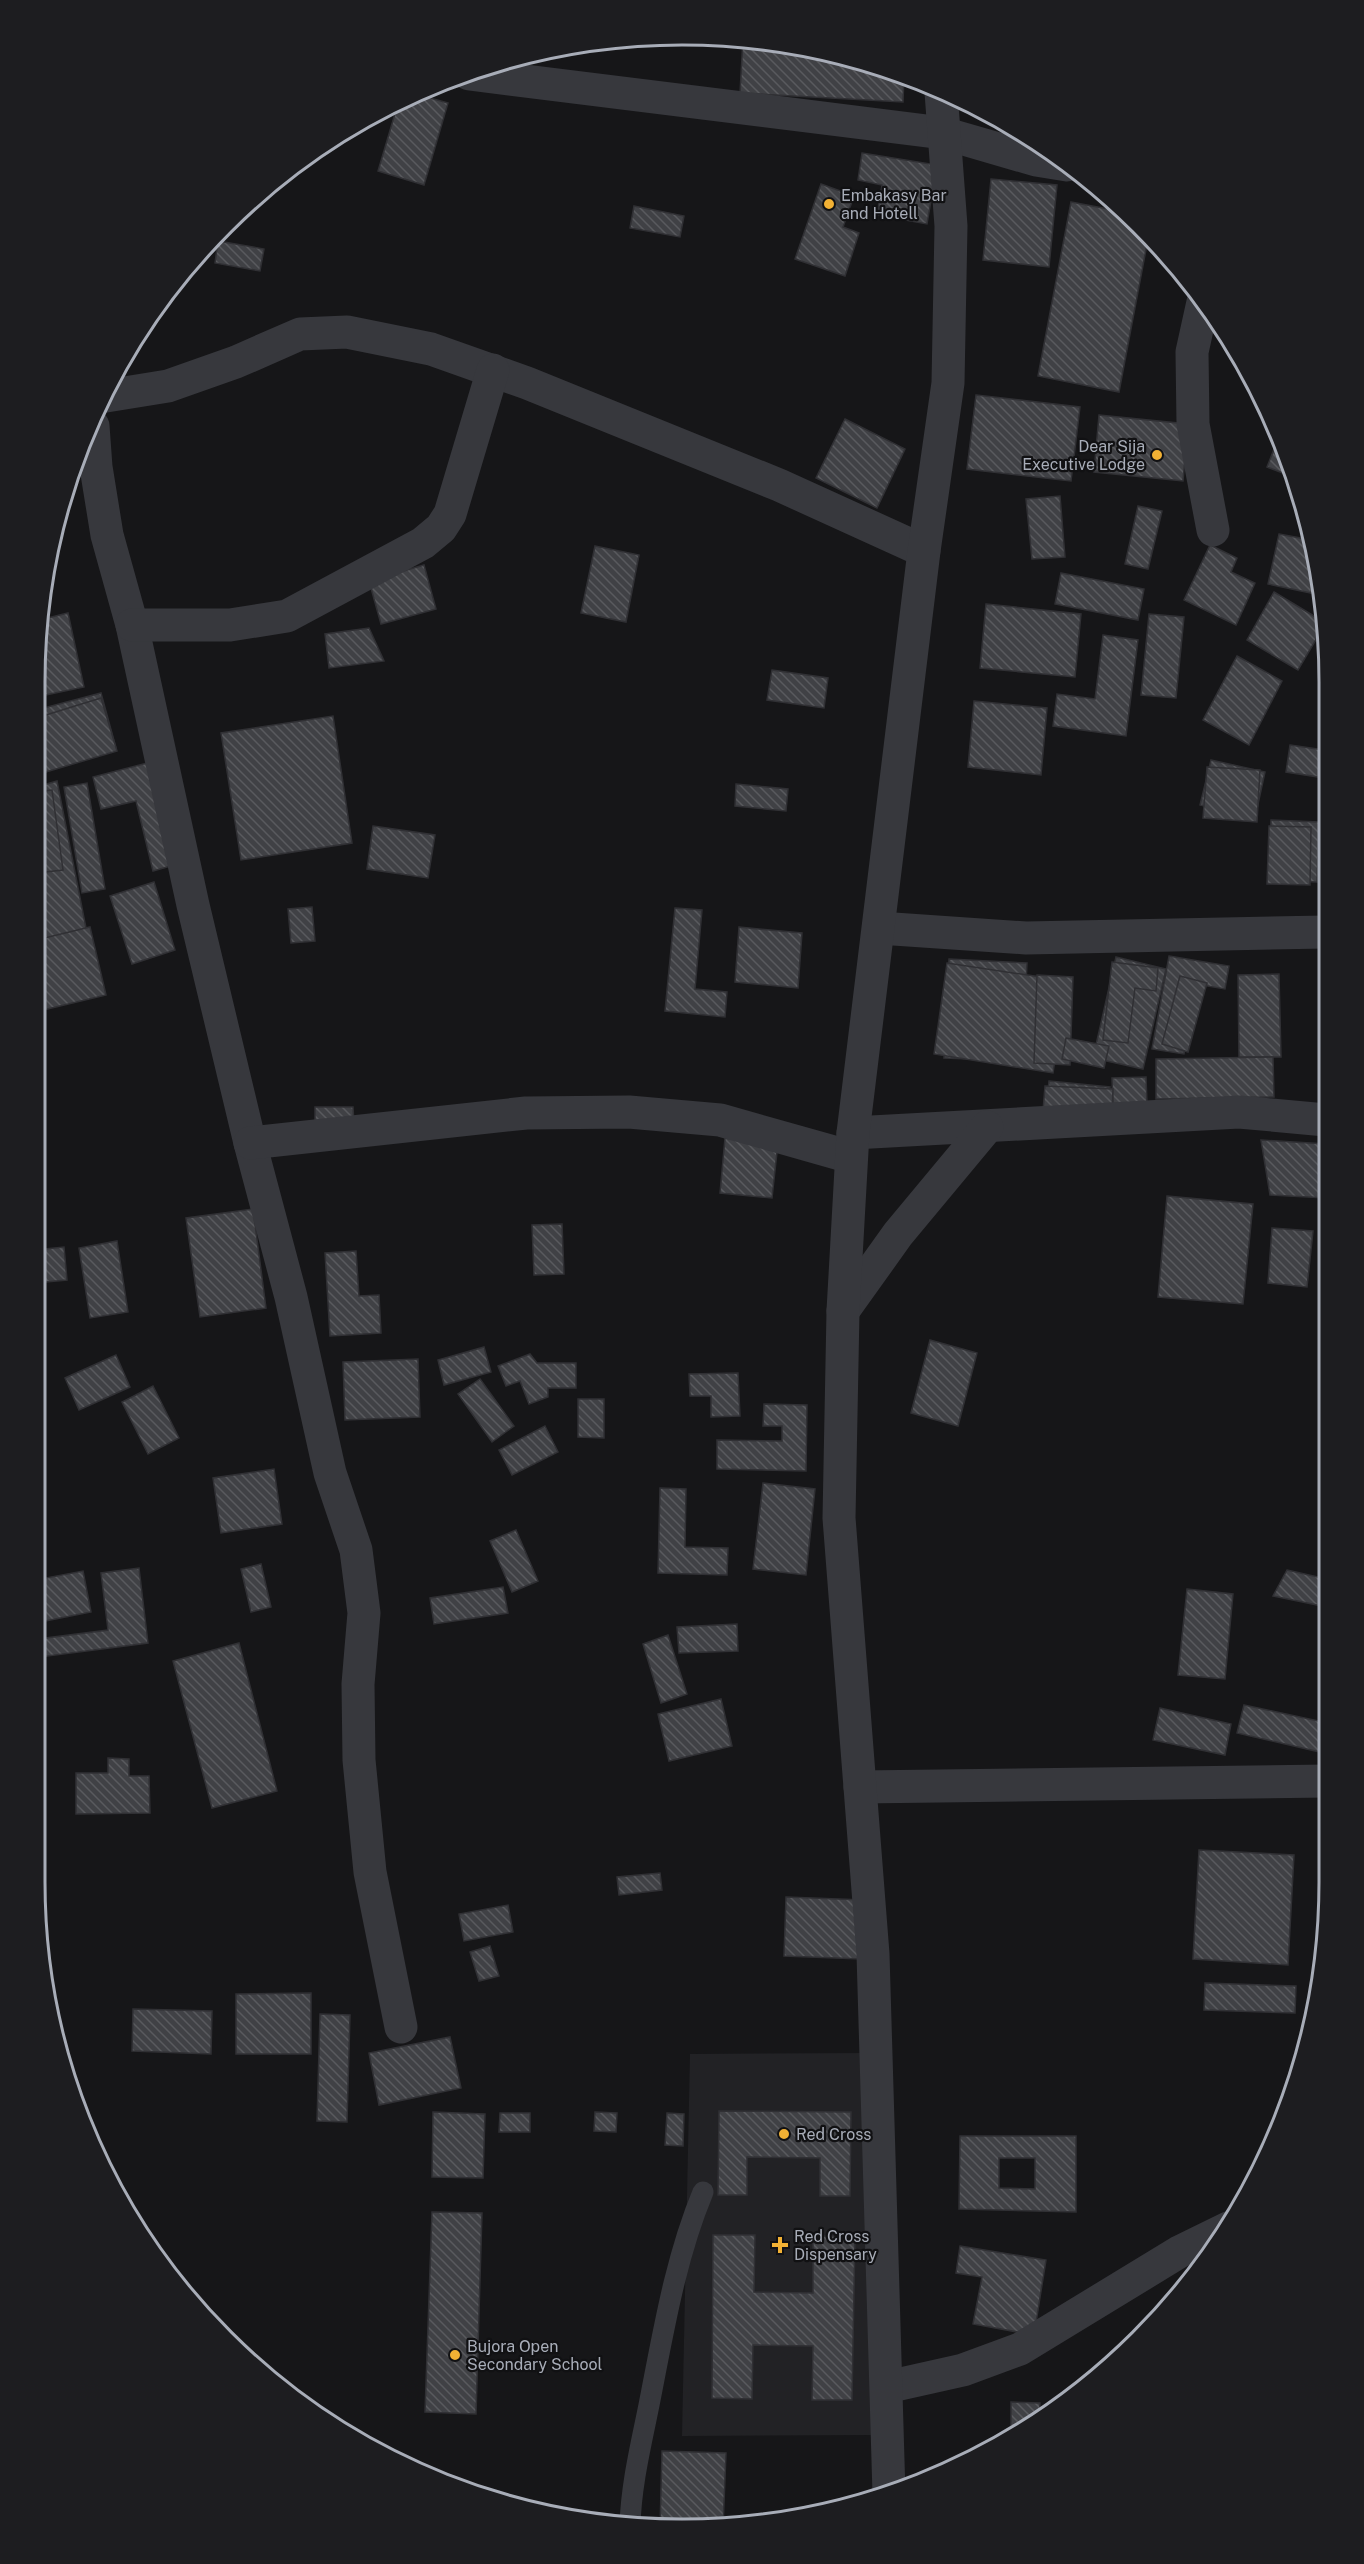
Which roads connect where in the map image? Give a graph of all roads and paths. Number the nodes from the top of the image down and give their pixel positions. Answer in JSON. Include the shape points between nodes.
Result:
{"nodes":[{"id":1,"x":486,"y":76,"type":"edge"},
{"id":2,"x":941,"y":100,"type":"edge"},
{"id":3,"x":943,"y":133,"type":"junction"},
{"id":4,"x":1050,"y":162,"type":"edge"},
{"id":5,"x":1189,"y":296,"type":"edge"},
{"id":6,"x":1200,"y":312,"type":"edge"},
{"id":7,"x":1194,"y":334,"type":"junction"},
{"id":8,"x":493,"y":370,"type":"junction"},
{"id":9,"x":114,"y":395,"type":"edge"},
{"id":10,"x":94,"y":436,"type":"edge"},
{"id":11,"x":1213,"y":530,"type":"dead end"},
{"id":12,"x":924,"y":551,"type":"junction"},
{"id":13,"x":132,"y":625,"type":"junction"},
{"id":14,"x":879,"y":928,"type":"junction"},
{"id":15,"x":1319,"y":932,"type":"edge"},
{"id":16,"x":1319,"y":1119,"type":"edge"},
{"id":17,"x":987,"y":1126,"type":"junction"},
{"id":18,"x":250,"y":1143,"type":"junction"},
{"id":19,"x":852,"y":1145,"type":"junction"},
{"id":20,"x":843,"y":1311,"type":"junction"},
{"id":21,"x":1319,"y":1781,"type":"edge"},
{"id":22,"x":860,"y":1787,"type":"junction"},
{"id":23,"x":401,"y":2027,"type":"dead end"},
{"id":24,"x":703,"y":2192,"type":"dead end"},
{"id":25,"x":1212,"y":2236,"type":"edge"},
{"id":26,"x":887,"y":2388,"type":"junction"},
{"id":27,"x":889,"y":2484,"type":"edge"},
{"id":28,"x":630,"y":2517,"type":"edge"}],
"edges":[{"from":1,"to":3,"type":"street"},
{"from":2,"to":3,"type":"street"},
{"from":3,"to":4,"type":"street"},
{"from":3,"to":12,"type":"street","via":[[951,226],[948,383]]},
{"from":5,"to":7,"type":"street"},
{"from":6,"to":7,"type":"street"},
{"from":7,"to":11,"type":"street","via":[[1193,424]]},
{"from":8,"to":9,"type":"street","via":[[431,349],[347,332],[300,334],[168,386]]},
{"from":8,"to":12,"type":"street","via":[[779,485]]},
{"from":8,"to":13,"type":"street","via":[[450,514],[423,543],[287,616],[230,625]]},
{"from":10,"to":13,"type":"street","via":[[107,536]]},
{"from":12,"to":14,"type":"street"},
{"from":13,"to":18,"type":"street"},
{"from":14,"to":15,"type":"street","via":[[1026,938]]},
{"from":14,"to":19,"type":"street"},
{"from":16,"to":17,"type":"street","via":[[1239,1112]]},
{"from":17,"to":19,"type":"street"},
{"from":17,"to":20,"type":"street","via":[[898,1234]]},
{"from":18,"to":19,"type":"street","via":[[526,1113],[629,1112],[720,1120]]},
{"from":18,"to":23,"type":"street","via":[[291,1297],[330,1473],[356,1550],[364,1613],[357,1684],[361,1782],[370,1872]]},
{"from":19,"to":20,"type":"street"},
{"from":20,"to":22,"type":"street","via":[[839,1518]]},
{"from":21,"to":22,"type":"street"},
{"from":22,"to":26,"type":"street","via":[[873,1954]]},
{"from":24,"to":28,"type":"lane","via":[[689,2225],[657,2364]]},
{"from":25,"to":26,"type":"street","via":[[1020,2349],[963,2370]]},
{"from":26,"to":27,"type":"street"}]}
